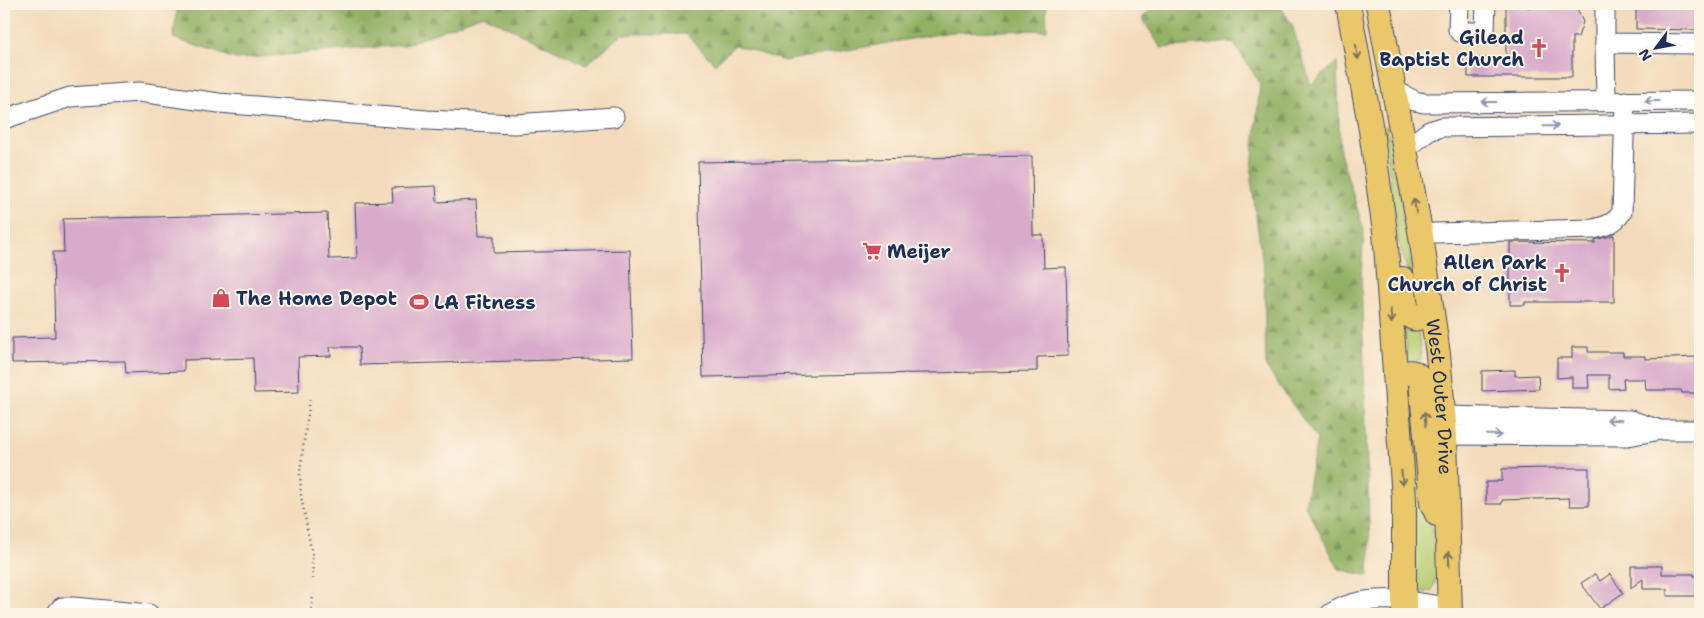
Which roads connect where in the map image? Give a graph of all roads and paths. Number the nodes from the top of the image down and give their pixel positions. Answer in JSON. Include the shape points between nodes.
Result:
{"nodes":[{"id":1,"x":1348,"y":4,"type":"edge"},
{"id":2,"x":1378,"y":4,"type":"edge"},
{"id":3,"x":1459,"y":4,"type":"edge"},
{"id":4,"x":1486,"y":4,"type":"edge"},
{"id":5,"x":1605,"y":4,"type":"edge"},
{"id":6,"x":1605,"y":43,"type":"junction"},
{"id":7,"x":1700,"y":44,"type":"edge"},
{"id":8,"x":1394,"y":90,"type":"junction"},
{"id":9,"x":1606,"y":101,"type":"junction"},
{"id":10,"x":1625,"y":101,"type":"junction"},
{"id":11,"x":1700,"y":101,"type":"edge"},
{"id":12,"x":614,"y":117,"type":"dead end"},
{"id":13,"x":4,"y":119,"type":"edge"},
{"id":14,"x":1626,"y":124,"type":"junction"},
{"id":15,"x":1700,"y":124,"type":"edge"},
{"id":16,"x":1404,"y":150,"type":"junction"},
{"id":17,"x":1385,"y":232,"type":"junction"},
{"id":18,"x":1421,"y":236,"type":"junction"},
{"id":19,"x":1431,"y":310,"type":"junction"},
{"id":20,"x":1396,"y":380,"type":"junction"},
{"id":21,"x":310,"y":400,"type":"dead end"},
{"id":22,"x":1445,"y":426,"type":"junction"},
{"id":23,"x":1700,"y":430,"type":"edge"},
{"id":24,"x":1448,"y":533,"type":"junction"},
{"id":25,"x":313,"y":579,"type":"dead end"},
{"id":26,"x":313,"y":594,"type":"dead end"},
{"id":27,"x":1404,"y":607,"type":"edge"},
{"id":28,"x":1445,"y":612,"type":"edge"},
{"id":29,"x":58,"y":614,"type":"edge"},
{"id":30,"x":149,"y":614,"type":"edge"},
{"id":31,"x":311,"y":614,"type":"edge"},
{"id":32,"x":1330,"y":614,"type":"edge"}],
"edges":[{"from":1,"to":17,"type":"main road","one_way":true,"via":[[1371,130]]},
{"from":2,"to":8,"type":"main road","name":"West Outer Drive"},
{"from":3,"to":4,"type":"street","via":[[1460,32],[1484,32]]},
{"from":5,"to":6,"type":"street"},
{"from":6,"to":7,"type":"street"},
{"from":6,"to":9,"type":"street"},
{"from":9,"to":8,"type":"street","one_way":true,"via":[[1424,103]]},
{"from":8,"to":16,"type":"main road","name":"West Outer Drive"},
{"from":9,"to":10,"type":"street"},
{"from":11,"to":10,"type":"street","one_way":true},
{"from":10,"to":14,"type":"street"},
{"from":12,"to":13,"type":"street","via":[[515,124],[426,120],[219,103],[139,92],[70,98]]},
{"from":14,"to":15,"type":"street"},
{"from":16,"to":14,"type":"street","one_way":true,"via":[[1429,131],[1442,127]]},
{"from":14,"to":18,"type":"street","via":[[1622,212],[1608,226]]},
{"from":18,"to":16,"type":"main road","name":"West Outer Drive","one_way":true},
{"from":17,"to":19,"type":"main road","via":[[1402,260],[1410,317],[1419,319]]},
{"from":17,"to":20,"type":"main road","one_way":true},
{"from":18,"to":19,"type":"main road","name":"West Outer Drive"},
{"from":19,"to":22,"type":"main road","name":"West Outer Drive"},
{"from":24,"to":20,"type":"main road","one_way":true,"via":[[1432,503],[1422,381],[1416,373],[1410,372]]},
{"from":20,"to":27,"type":"main road","one_way":true,"via":[[1404,499]]},
{"from":21,"to":25,"type":"path","via":[[300,496],[312,554]]},
{"from":22,"to":23,"type":"street","via":[[1628,436],[1661,430]]},
{"from":22,"to":24,"type":"main road","name":"West Outer Drive"},
{"from":28,"to":24,"type":"main road","name":"West Outer Drive","one_way":true},
{"from":26,"to":31,"type":"path"},
{"from":27,"to":28,"type":"street"},
{"from":27,"to":32,"type":"street","via":[[1357,602]]},
{"from":29,"to":30,"type":"street","via":[[62,607],[73,607]]}]}
